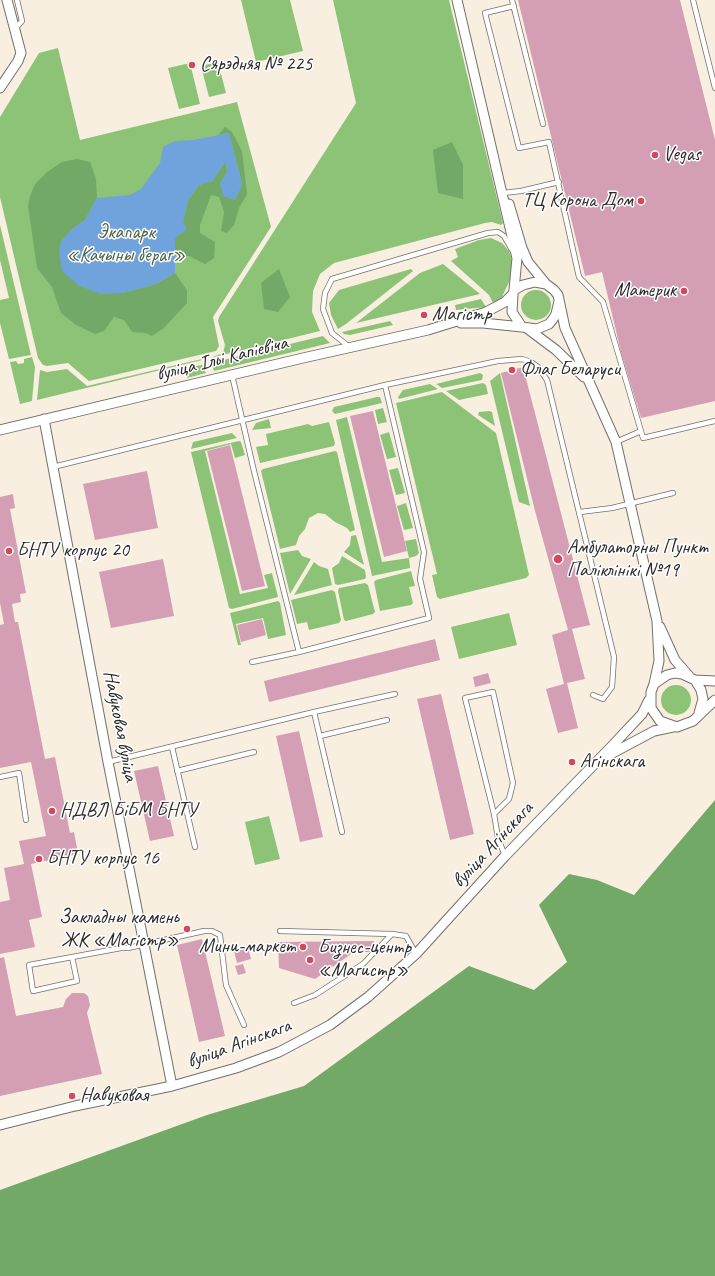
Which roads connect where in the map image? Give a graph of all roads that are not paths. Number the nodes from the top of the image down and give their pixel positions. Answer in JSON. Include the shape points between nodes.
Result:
{"nodes":[{"id":1,"x":7,"y":0,"type":"edge"},
{"id":2,"x":17,"y":0,"type":"edge"},
{"id":3,"x":457,"y":0,"type":"edge"},
{"id":4,"x":512,"y":0,"type":"edge"},
{"id":5,"x":693,"y":0,"type":"edge"},
{"id":6,"x":514,"y":6,"type":"junction"},
{"id":7,"x":14,"y":29,"type":"junction"},
{"id":8,"x":0,"y":88,"type":"edge"},
{"id":9,"x":715,"y":88,"type":"edge"},
{"id":10,"x":542,"y":124,"type":"dead end"},
{"id":11,"x":559,"y":182,"type":"junction"},
{"id":12,"x":503,"y":193,"type":"junction"},
{"id":13,"x":517,"y":258,"type":"junction"},
{"id":14,"x":546,"y":284,"type":"junction"},
{"id":15,"x":514,"y":292,"type":"junction"},
{"id":16,"x":559,"y":301,"type":"junction"},
{"id":17,"x":454,"y":323,"type":"junction"},
{"id":18,"x":525,"y":328,"type":"junction"},
{"id":19,"x":353,"y":347,"type":"junction"},
{"id":20,"x":232,"y":374,"type":"junction"},
{"id":21,"x":385,"y":385,"type":"junction"},
{"id":22,"x":592,"y":390,"type":"junction"},
{"id":23,"x":44,"y":419,"type":"junction"},
{"id":24,"x":242,"y":421,"type":"junction"},
{"id":25,"x":715,"y":421,"type":"edge"},
{"id":26,"x":0,"y":430,"type":"edge"},
{"id":27,"x":641,"y":430,"type":"junction"},
{"id":28,"x":616,"y":442,"type":"junction"},
{"id":29,"x":52,"y":467,"type":"junction"},
{"id":30,"x":673,"y":493,"type":"dead end"},
{"id":31,"x":631,"y":503,"type":"junction"},
{"id":32,"x":580,"y":512,"type":"junction"},
{"id":33,"x":658,"y":621,"type":"junction"},
{"id":34,"x":299,"y":652,"type":"junction"},
{"id":35,"x":252,"y":662,"type":"dead end"},
{"id":36,"x":692,"y":678,"type":"junction"},
{"id":37,"x":715,"y":681,"type":"edge"},
{"id":38,"x":654,"y":684,"type":"junction"},
{"id":39,"x":395,"y":694,"type":"dead end"},
{"id":40,"x":593,"y":694,"type":"dead end"},
{"id":41,"x":650,"y":700,"type":"junction"},
{"id":42,"x":715,"y":700,"type":"edge"},
{"id":43,"x":314,"y":712,"type":"junction"},
{"id":44,"x":698,"y":714,"type":"junction"},
{"id":45,"x":387,"y":720,"type":"dead end"},
{"id":46,"x":677,"y":726,"type":"junction"},
{"id":47,"x":320,"y":736,"type":"junction"},
{"id":48,"x":172,"y":747,"type":"junction"},
{"id":49,"x":254,"y":752,"type":"dead end"},
{"id":50,"x":598,"y":760,"type":"junction"},
{"id":51,"x":108,"y":762,"type":"junction"},
{"id":52,"x":177,"y":771,"type":"junction"},
{"id":53,"x":0,"y":777,"type":"edge"},
{"id":54,"x":494,"y":814,"type":"junction"},
{"id":55,"x":26,"y":820,"type":"dead end"},
{"id":56,"x":342,"y":832,"type":"dead end"},
{"id":57,"x":195,"y":847,"type":"dead end"},
{"id":58,"x":505,"y":856,"type":"junction"},
{"id":59,"x":280,"y":931,"type":"dead end"},
{"id":60,"x":392,"y":934,"type":"junction"},
{"id":61,"x":145,"y":944,"type":"junction"},
{"id":62,"x":416,"y":954,"type":"junction"},
{"id":63,"x":72,"y":957,"type":"junction"},
{"id":64,"x":294,"y":1003,"type":"dead end"},
{"id":65,"x":244,"y":1025,"type":"dead end"},
{"id":66,"x":172,"y":1086,"type":"junction"},
{"id":67,"x":0,"y":1125,"type":"edge"}],
"edges":[{"from":1,"to":7,"type":"street"},
{"from":2,"to":7,"type":"lane","via":[[22,21]]},
{"from":3,"to":12,"type":"street"},
{"from":4,"to":6,"type":"lane"},
{"from":5,"to":9,"type":"lane"},
{"from":6,"to":10,"type":"lane"},
{"from":6,"to":11,"type":"lane","via":[[485,13],[499,72],[519,148],[549,142]]},
{"from":7,"to":8,"type":"street","via":[[21,53]]},
{"from":11,"to":12,"type":"lane"},
{"from":11,"to":27,"type":"lane","via":[[579,277],[603,302]]},
{"from":12,"to":13,"type":"street"},
{"from":12,"to":14,"type":"street","via":[[511,208],[528,262]]},
{"from":13,"to":15,"type":"street"},
{"from":13,"to":19,"type":"lane","via":[[504,236],[498,232],[488,233],[332,279],[325,293],[323,309],[332,333],[347,346]]},
{"from":14,"to":15,"type":"street","via":[[529,282]]},
{"from":14,"to":16,"type":"street","via":[[558,295]]},
{"from":15,"to":17,"type":"street","name":"вуліца Ільі Капіевіча","via":[[505,302]]},
{"from":15,"to":18,"type":"street","via":[[512,312]]},
{"from":16,"to":18,"type":"street","via":[[556,314],[549,324],[537,330]]},
{"from":16,"to":22,"type":"street","via":[[565,328]]},
{"from":17,"to":18,"type":"street","name":"вуліца Ільі Капіевіча","via":[[483,323]]},
{"from":17,"to":19,"type":"street","name":"вуліца Ільі Капіевіча"},
{"from":18,"to":22,"type":"street","via":[[571,364],[588,381]]},
{"from":19,"to":20,"type":"street","name":"вуліца Ільі Капіевіча"},
{"from":20,"to":23,"type":"street","name":"вуліца Ільі Капіевіча"},
{"from":20,"to":24,"type":"lane"},
{"from":21,"to":24,"type":"lane"},
{"from":21,"to":32,"type":"lane","via":[[498,361],[522,359],[531,362],[547,380]]},
{"from":21,"to":34,"type":"lane","via":[[424,552],[420,579],[429,618]]},
{"from":22,"to":28,"type":"street"},
{"from":23,"to":26,"type":"street","name":"вуліца Ільі Капіевіча"},
{"from":23,"to":29,"type":"street","name":"Навуковая вуліца"},
{"from":24,"to":29,"type":"lane"},
{"from":24,"to":34,"type":"lane"},
{"from":25,"to":27,"type":"lane","via":[[643,438]]},
{"from":27,"to":28,"type":"lane"},
{"from":28,"to":31,"type":"street"},
{"from":29,"to":51,"type":"street","name":"Навуковая вуліца"},
{"from":30,"to":31,"type":"lane"},
{"from":31,"to":32,"type":"lane"},
{"from":31,"to":33,"type":"street"},
{"from":32,"to":40,"type":"lane","via":[[614,662],[612,687],[603,699]]},
{"from":33,"to":36,"type":"street","via":[[675,660]]},
{"from":33,"to":38,"type":"street","via":[[659,655]]},
{"from":34,"to":35,"type":"lane"},
{"from":36,"to":37,"type":"street"},
{"from":36,"to":38,"type":"street","via":[[672,674],[660,678]]},
{"from":36,"to":44,"type":"street","via":[[701,690],[703,699]]},
{"from":38,"to":41,"type":"street"},
{"from":39,"to":43,"type":"lane"},
{"from":41,"to":46,"type":"street","via":[[655,716],[668,725]]},
{"from":41,"to":50,"type":"street","name":"вуліца Агінскага","via":[[642,714]]},
{"from":42,"to":44,"type":"street"},
{"from":43,"to":47,"type":"lane"},
{"from":43,"to":48,"type":"lane"},
{"from":44,"to":46,"type":"street","via":[[693,721]]},
{"from":45,"to":47,"type":"lane"},
{"from":46,"to":50,"type":"street","name":"вуліца Агінскага","via":[[654,731]]},
{"from":47,"to":56,"type":"lane"},
{"from":48,"to":51,"type":"lane"},
{"from":48,"to":52,"type":"lane"},
{"from":49,"to":52,"type":"lane"},
{"from":50,"to":58,"type":"street","name":"вуліца Агінскага"},
{"from":51,"to":61,"type":"street","name":"Навуковая вуліца"},
{"from":52,"to":57,"type":"lane"},
{"from":53,"to":55,"type":"lane","via":[[19,773]]},
{"from":54,"to":54,"type":"lane","via":[[509,799],[513,783],[493,692],[465,698]]},
{"from":54,"to":58,"type":"lane","via":[[498,838]]},
{"from":58,"to":62,"type":"street","name":"вуліца Агінскага"},
{"from":59,"to":60,"type":"lane"},
{"from":60,"to":62,"type":"lane","via":[[406,936]]},
{"from":60,"to":64,"type":"lane","via":[[363,964],[315,995]]},
{"from":61,"to":63,"type":"lane"},
{"from":61,"to":65,"type":"lane","via":[[204,931],[220,935],[226,985]]},
{"from":61,"to":66,"type":"street","name":"Навуковая вуліца"},
{"from":62,"to":66,"type":"street","name":"вуліца Агінскага","via":[[368,997],[330,1025],[307,1038],[255,1062]]},
{"from":63,"to":63,"type":"lane","via":[[77,981],[34,991],[29,966]]},
{"from":66,"to":67,"type":"street","name":"вуліца Агінскага"}]}
